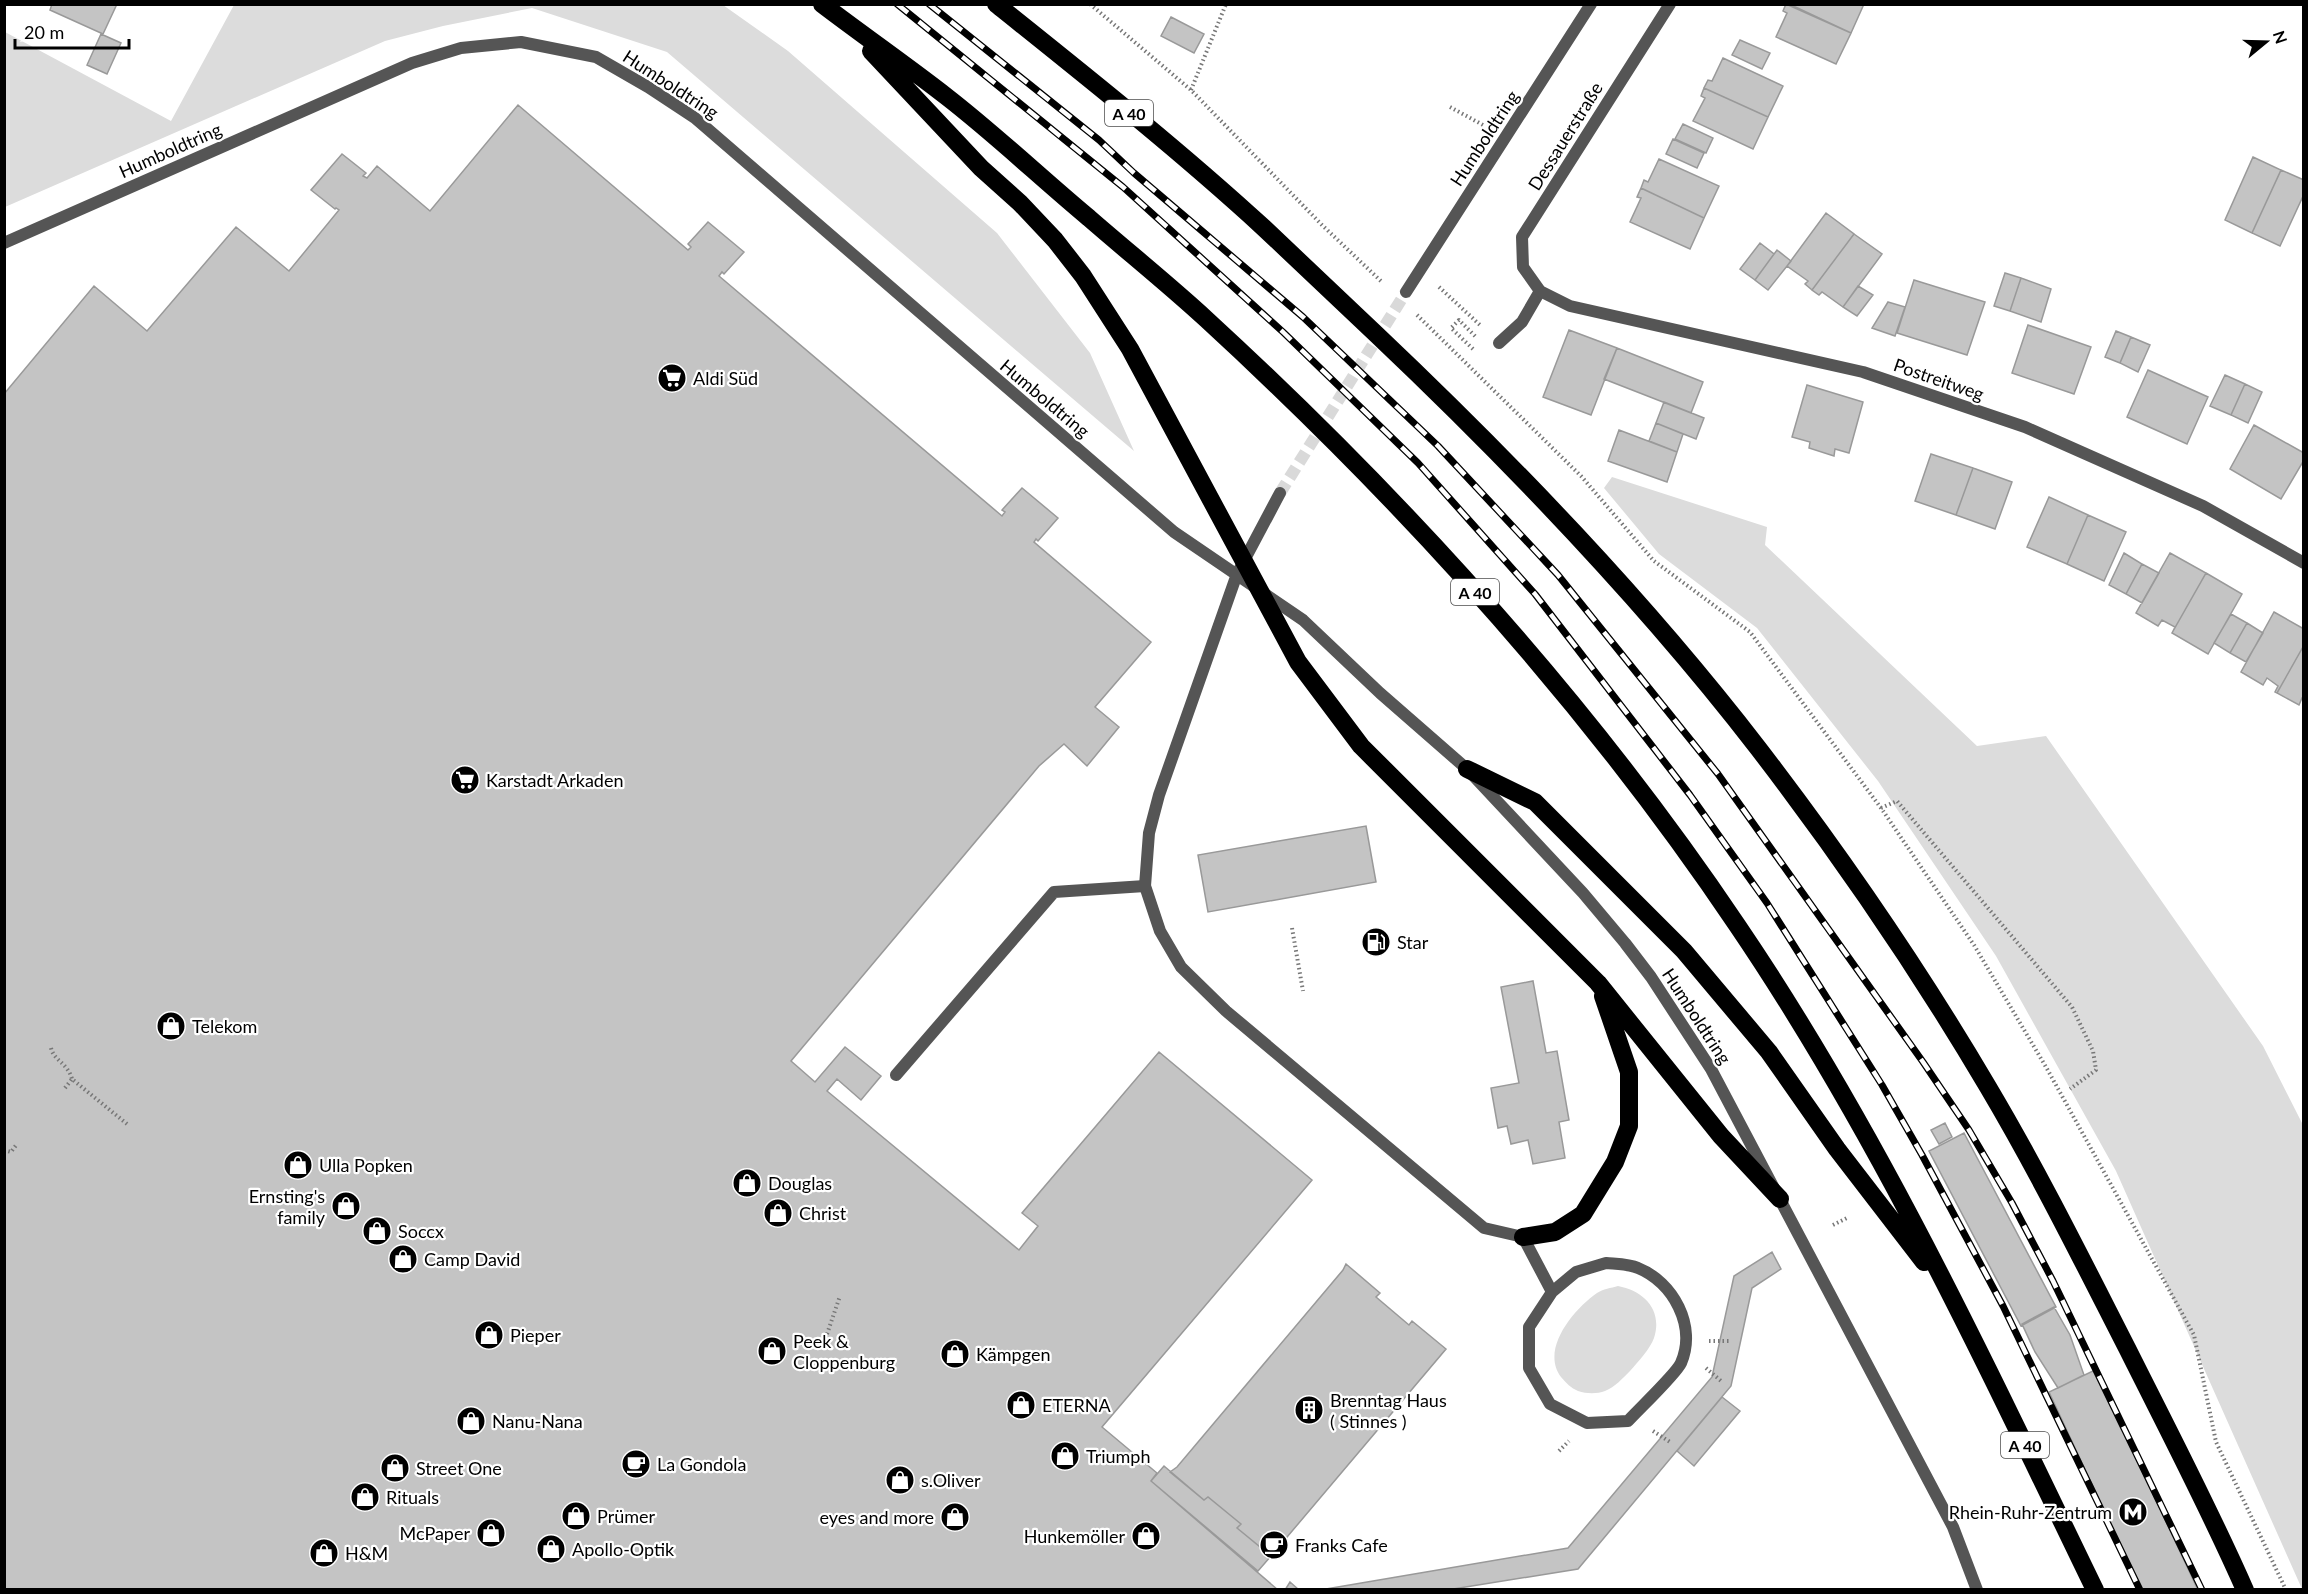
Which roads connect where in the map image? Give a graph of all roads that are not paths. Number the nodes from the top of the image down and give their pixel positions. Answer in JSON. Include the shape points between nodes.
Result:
{"nodes":[{"id":1,"x":822,"y":4,"type":"edge"},
{"id":2,"x":996,"y":4,"type":"edge"},
{"id":3,"x":1591,"y":4,"type":"edge"},
{"id":4,"x":1670,"y":4,"type":"edge"},
{"id":5,"x":839,"y":17,"type":"junction"},
{"id":6,"x":4,"y":243,"type":"edge"},
{"id":7,"x":1406,"y":291,"type":"tunnel mouth"},
{"id":8,"x":1540,"y":291,"type":"junction"},
{"id":9,"x":1498,"y":343,"type":"road end"},
{"id":10,"x":1280,"y":493,"type":"tunnel mouth"},
{"id":11,"x":2304,"y":563,"type":"edge"},
{"id":12,"x":1237,"y":574,"type":"junction"},
{"id":13,"x":1467,"y":769,"type":"junction"},
{"id":14,"x":1145,"y":886,"type":"junction"},
{"id":15,"x":1598,"y":983,"type":"junction"},
{"id":16,"x":896,"y":1075,"type":"dead end"},
{"id":17,"x":1780,"y":1199,"type":"junction"},
{"id":18,"x":1523,"y":1237,"type":"junction"},
{"id":19,"x":1552,"y":1292,"type":"junction"},
{"id":20,"x":1955,"y":1301,"type":"junction"},
{"id":21,"x":1977,"y":1590,"type":"edge"},
{"id":22,"x":2095,"y":1590,"type":"edge"},
{"id":23,"x":2246,"y":1590,"type":"edge"}],
"edges":[{"from":1,"to":5,"type":"highway","number":"A 40"},
{"from":2,"to":23,"type":"highway","number":"A 40","via":[[1260,225],[1469,422],[1590,549],[1758,748],[1918,974],[1989,1089],[2049,1197]]},
{"from":3,"to":7,"type":"street","name":"Humboldtring"},
{"from":4,"to":8,"type":"street","name":"Dessauerstraße","via":[[1522,237],[1523,267]]},
{"from":5,"to":15,"type":"highway","via":[[981,168],[1055,240],[1083,276],[1130,350],[1298,662],[1361,746]]},
{"from":5,"to":20,"type":"highway","number":"A 40","via":[[951,100],[1204,316],[1315,422],[1503,621],[1659,815],[1737,925],[1866,1134]]},
{"from":6,"to":12,"type":"street","name":"Humboldtring","via":[[412,63],[461,48],[521,42],[596,57],[696,118],[1174,532]]},
{"from":8,"to":9,"type":"street","via":[[1522,322]]},
{"from":8,"to":11,"type":"street","name":"Postreitweg","via":[[1570,306],[1863,372],[2025,427],[2203,506]]},
{"from":10,"to":12,"type":"street"},
{"from":12,"to":13,"type":"street","name":"Humboldtring","via":[[1303,620]]},
{"from":12,"to":14,"type":"street","via":[[1159,795],[1149,832]]},
{"from":13,"to":17,"type":"street","name":"Humboldtring","via":[[1583,893],[1651,977],[1712,1070]]},
{"from":13,"to":20,"type":"highway","via":[[1534,802],[1684,951],[1769,1052],[1837,1149]]},
{"from":14,"to":16,"type":"street","via":[[1054,892]]},
{"from":14,"to":18,"type":"street","via":[[1160,931],[1180,967],[1226,1011],[1484,1228]]},
{"from":15,"to":17,"type":"highway","via":[[1721,1136]]},
{"from":15,"to":18,"type":"highway","via":[[1629,1072],[1629,1126],[1615,1162],[1583,1214],[1555,1232]]},
{"from":17,"to":21,"type":"street","name":"Humboldtring","via":[[1953,1527]]},
{"from":18,"to":19,"type":"street"},
{"from":19,"to":19,"type":"street","via":[[1529,1327],[1529,1368],[1550,1404],[1587,1424],[1628,1421],[1681,1364],[1686,1341],[1681,1310],[1664,1284],[1637,1267],[1606,1263],[1576,1272]]},
{"from":20,"to":22,"type":"highway","number":"A 40"}]}
